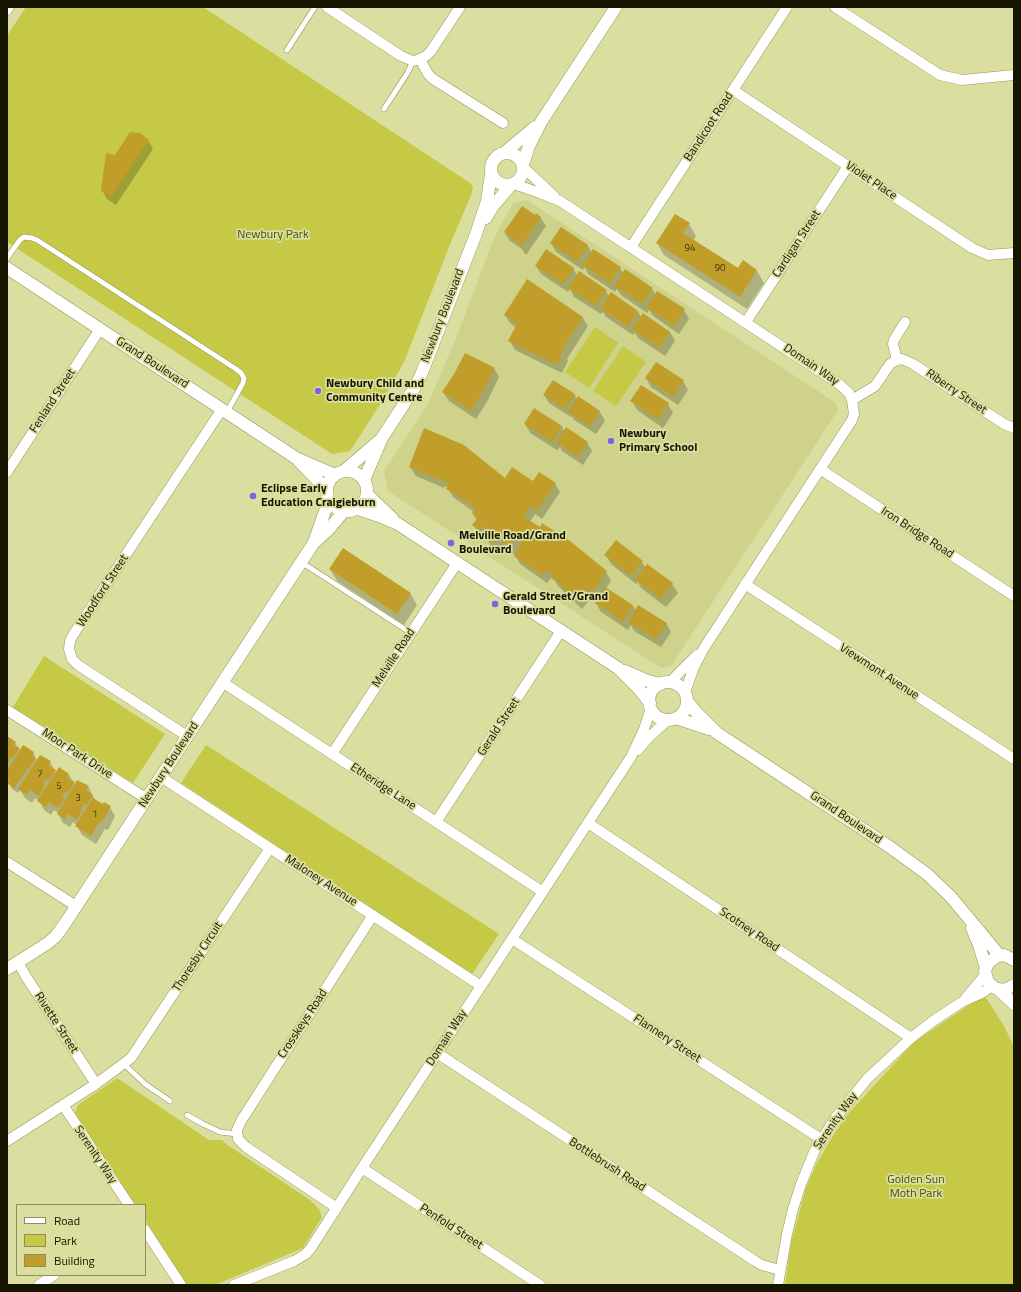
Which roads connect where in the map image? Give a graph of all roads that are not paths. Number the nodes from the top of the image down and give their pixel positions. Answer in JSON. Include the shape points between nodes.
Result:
{"nodes":[{"id":1,"x":9,"y":7,"type":"edge"},
{"id":2,"x":315,"y":7,"type":"edge"},
{"id":3,"x":327,"y":7,"type":"edge"},
{"id":4,"x":460,"y":7,"type":"edge"},
{"id":5,"x":616,"y":7,"type":"edge"},
{"id":6,"x":787,"y":7,"type":"edge"},
{"id":7,"x":835,"y":7,"type":"edge"},
{"id":8,"x":7,"y":10,"type":"edge"},
{"id":9,"x":287,"y":50,"type":"dead end"},
{"id":10,"x":417,"y":60,"type":"junction"},
{"id":11,"x":1014,"y":75,"type":"edge"},
{"id":12,"x":733,"y":90,"type":"junction"},
{"id":13,"x":384,"y":109,"type":"dead end"},
{"id":14,"x":541,"y":122,"type":"junction"},
{"id":15,"x":503,"y":123,"type":"dead end"},
{"id":16,"x":504,"y":153,"type":"junction"},
{"id":17,"x":523,"y":166,"type":"junction"},
{"id":18,"x":848,"y":166,"type":"junction"},
{"id":19,"x":491,"y":174,"type":"junction"},
{"id":20,"x":512,"y":185,"type":"junction"},
{"id":21,"x":560,"y":201,"type":"junction"},
{"id":22,"x":476,"y":234,"type":"junction"},
{"id":23,"x":630,"y":247,"type":"junction"},
{"id":24,"x":1014,"y":253,"type":"edge"},
{"id":25,"x":7,"y":258,"type":"edge"},
{"id":26,"x":7,"y":268,"type":"edge"},
{"id":27,"x":746,"y":322,"type":"junction"},
{"id":28,"x":905,"y":322,"type":"dead end"},
{"id":29,"x":100,"y":330,"type":"junction"},
{"id":30,"x":897,"y":360,"type":"junction"},
{"id":31,"x":852,"y":400,"type":"junction"},
{"id":32,"x":224,"y":410,"type":"junction"},
{"id":33,"x":1014,"y":428,"type":"edge"},
{"id":34,"x":382,"y":438,"type":"junction"},
{"id":35,"x":296,"y":458,"type":"junction"},
{"id":36,"x":820,"y":469,"type":"junction"},
{"id":37,"x":7,"y":472,"type":"edge"},
{"id":38,"x":340,"y":473,"type":"junction"},
{"id":39,"x":364,"y":480,"type":"junction"},
{"id":40,"x":368,"y":494,"type":"junction"},
{"id":41,"x":328,"y":495,"type":"junction"},
{"id":42,"x":358,"y":509,"type":"junction"},
{"id":43,"x":344,"y":511,"type":"junction"},
{"id":44,"x":398,"y":524,"type":"junction"},
{"id":45,"x":313,"y":544,"type":"junction"},
{"id":46,"x":301,"y":562,"type":"junction"},
{"id":47,"x":457,"y":563,"type":"junction"},
{"id":48,"x":744,"y":584,"type":"junction"},
{"id":49,"x":1014,"y":596,"type":"edge"},
{"id":50,"x":561,"y":631,"type":"junction"},
{"id":51,"x":411,"y":633,"type":"junction"},
{"id":52,"x":704,"y":648,"type":"junction"},
{"id":53,"x":618,"y":668,"type":"junction"},
{"id":54,"x":222,"y":682,"type":"junction"},
{"id":55,"x":665,"y":683,"type":"junction"},
{"id":56,"x":686,"y":696,"type":"junction"},
{"id":57,"x":651,"y":706,"type":"junction"},
{"id":58,"x":7,"y":710,"type":"edge"},
{"id":59,"x":673,"y":718,"type":"junction"},
{"id":60,"x":718,"y":733,"type":"junction"},
{"id":61,"x":187,"y":736,"type":"junction"},
{"id":62,"x":332,"y":754,"type":"junction"},
{"id":63,"x":631,"y":757,"type":"junction"},
{"id":64,"x":1014,"y":759,"type":"edge"},
{"id":65,"x":161,"y":777,"type":"junction"},
{"id":66,"x":147,"y":799,"type":"junction"},
{"id":67,"x":436,"y":822,"type":"junction"},
{"id":68,"x":588,"y":823,"type":"junction"},
{"id":69,"x":270,"y":848,"type":"junction"},
{"id":70,"x":7,"y":862,"type":"edge"},
{"id":71,"x":543,"y":892,"type":"junction"},
{"id":72,"x":76,"y":906,"type":"junction"},
{"id":73,"x":965,"y":914,"type":"junction"},
{"id":74,"x":373,"y":915,"type":"junction"},
{"id":75,"x":512,"y":939,"type":"junction"},
{"id":76,"x":1009,"y":956,"type":"edge"},
{"id":77,"x":18,"y":962,"type":"junction"},
{"id":78,"x":7,"y":969,"type":"edge"},
{"id":79,"x":986,"y":971,"type":"junction"},
{"id":80,"x":1014,"y":985,"type":"edge"},
{"id":81,"x":482,"y":986,"type":"junction"},
{"id":82,"x":995,"y":988,"type":"junction"},
{"id":83,"x":962,"y":1002,"type":"junction"},
{"id":84,"x":1014,"y":1004,"type":"edge"},
{"id":85,"x":911,"y":1038,"type":"junction"},
{"id":86,"x":437,"y":1053,"type":"junction"},
{"id":87,"x":124,"y":1064,"type":"junction"},
{"id":88,"x":96,"y":1084,"type":"junction"},
{"id":89,"x":170,"y":1101,"type":"dead end"},
{"id":90,"x":63,"y":1105,"type":"junction"},
{"id":91,"x":187,"y":1115,"type":"dead end"},
{"id":92,"x":236,"y":1134,"type":"junction"},
{"id":93,"x":821,"y":1139,"type":"junction"},
{"id":94,"x":7,"y":1141,"type":"edge"},
{"id":95,"x":362,"y":1168,"type":"junction"},
{"id":96,"x":128,"y":1204,"type":"edge"},
{"id":97,"x":337,"y":1208,"type":"junction"},
{"id":98,"x":146,"y":1232,"type":"edge"},
{"id":99,"x":780,"y":1270,"type":"junction"},
{"id":100,"x":52,"y":1276,"type":"edge"},
{"id":101,"x":39,"y":1285,"type":"edge"},
{"id":102,"x":181,"y":1285,"type":"edge"},
{"id":103,"x":234,"y":1285,"type":"edge"},
{"id":104,"x":540,"y":1285,"type":"edge"},
{"id":105,"x":778,"y":1285,"type":"edge"}],
"edges":[{"from":1,"to":8,"type":"street"},
{"from":2,"to":9,"type":"lane"},
{"from":3,"to":10,"type":"street","via":[[402,56]]},
{"from":4,"to":10,"type":"street","via":[[434,48]]},
{"from":5,"to":14,"type":"street"},
{"from":6,"to":12,"type":"street","name":"Bandicoot Road"},
{"from":7,"to":11,"type":"street","via":[[946,78],[962,80]]},
{"from":10,"to":13,"type":"lane"},
{"from":10,"to":15,"type":"street","via":[[433,79]]},
{"from":12,"to":18,"type":"street","name":"Violet Place"},
{"from":12,"to":23,"type":"street","name":"Bandicoot Road"},
{"from":14,"to":16,"type":"street"},
{"from":14,"to":17,"type":"street","via":[[529,146]]},
{"from":16,"to":17,"type":"street","via":[[514,154],[520,158]]},
{"from":16,"to":19,"type":"street","via":[[493,161]]},
{"from":17,"to":20,"type":"street","via":[[522,178]]},
{"from":17,"to":21,"type":"street","name":"Domain Way"},
{"from":18,"to":24,"type":"street","name":"Violet Place","via":[[978,251],[992,255]]},
{"from":18,"to":27,"type":"street","name":"Cardigan Street"},
{"from":19,"to":20,"type":"street","via":[[498,182]]},
{"from":19,"to":22,"type":"street","name":"Newbury Boulevard","via":[[487,201]]},
{"from":20,"to":21,"type":"street","name":"Domain Way"},
{"from":20,"to":22,"type":"street","name":"Newbury Boulevard","via":[[493,206]]},
{"from":21,"to":23,"type":"street","name":"Domain Way"},
{"from":22,"to":34,"type":"street","name":"Newbury Boulevard","via":[[421,375]]},
{"from":23,"to":27,"type":"street","name":"Domain Way"},
{"from":25,"to":32,"type":"lane","via":[[24,237],[37,240],[236,369],[244,378],[243,383]]},
{"from":26,"to":29,"type":"street","name":"Grand Boulevard"},
{"from":27,"to":31,"type":"street","name":"Domain Way","via":[[839,384]]},
{"from":28,"to":30,"type":"street","via":[[893,344]]},
{"from":29,"to":32,"type":"street","name":"Grand Boulevard"},
{"from":29,"to":37,"type":"street","name":"Fenland Street"},
{"from":30,"to":31,"type":"street","via":[[890,364],[874,386]]},
{"from":30,"to":33,"type":"street","name":"Riberry Street","via":[[902,359],[913,364]]},
{"from":31,"to":36,"type":"street","via":[[852,420]]},
{"from":32,"to":35,"type":"street","name":"Grand Boulevard"},
{"from":32,"to":61,"type":"street","name":"Woodford Street","via":[[73,636],[69,648],[72,659],[78,665]]},
{"from":34,"to":38,"type":"street","name":"Newbury Boulevard"},
{"from":34,"to":39,"type":"street","name":"Newbury Boulevard"},
{"from":35,"to":38,"type":"street","name":"Grand Boulevard"},
{"from":35,"to":41,"type":"street","name":"Grand Boulevard"},
{"from":36,"to":48,"type":"street"},
{"from":36,"to":49,"type":"street","name":"Iron Bridge Road"},
{"from":38,"to":39,"type":"street","via":[[356,472]]},
{"from":38,"to":41,"type":"street","via":[[328,484]]},
{"from":39,"to":40,"type":"street"},
{"from":40,"to":42,"type":"street"},
{"from":40,"to":44,"type":"street"},
{"from":41,"to":43,"type":"street","via":[[338,509]]},
{"from":41,"to":45,"type":"street","name":"Newbury Boulevard"},
{"from":42,"to":43,"type":"street"},
{"from":42,"to":44,"type":"street"},
{"from":43,"to":45,"type":"street","name":"Newbury Boulevard"},
{"from":44,"to":47,"type":"street"},
{"from":45,"to":46,"type":"street","name":"Newbury Boulevard"},
{"from":46,"to":51,"type":"lane"},
{"from":46,"to":54,"type":"street","name":"Newbury Boulevard"},
{"from":47,"to":50,"type":"street"},
{"from":47,"to":51,"type":"street","name":"Melville Road"},
{"from":48,"to":52,"type":"street"},
{"from":48,"to":64,"type":"street","name":"Viewmont Avenue"},
{"from":50,"to":53,"type":"street"},
{"from":50,"to":67,"type":"street","name":"Gerald Street"},
{"from":51,"to":62,"type":"street","name":"Melville Road"},
{"from":52,"to":55,"type":"street"},
{"from":52,"to":56,"type":"street","via":[[694,668]]},
{"from":53,"to":55,"type":"street","via":[[648,681]]},
{"from":53,"to":57,"type":"street","via":[[639,689]]},
{"from":54,"to":61,"type":"street","name":"Newbury Boulevard"},
{"from":54,"to":62,"type":"street","name":"Etheridge Lane"},
{"from":55,"to":56,"type":"street","via":[[681,687]]},
{"from":55,"to":57,"type":"street","via":[[656,686],[651,694]]},
{"from":56,"to":59,"type":"street","via":[[684,711]]},
{"from":56,"to":60,"type":"street","name":"Grand Boulevard","via":[[696,712]]},
{"from":57,"to":59,"type":"street","via":[[658,716]]},
{"from":57,"to":63,"type":"street","name":"Domain Way"},
{"from":58,"to":66,"type":"street","name":"Moor Park Drive"},
{"from":59,"to":60,"type":"street","name":"Grand Boulevard","via":[[692,722]]},
{"from":59,"to":63,"type":"street","name":"Domain Way","via":[[649,737]]},
{"from":60,"to":73,"type":"street","name":"Grand Boulevard","via":[[914,863],[940,886]]},
{"from":61,"to":65,"type":"street","name":"Newbury Boulevard"},
{"from":62,"to":67,"type":"street","name":"Etheridge Lane"},
{"from":63,"to":68,"type":"street","name":"Domain Way"},
{"from":65,"to":66,"type":"street","name":"Newbury Boulevard"},
{"from":65,"to":69,"type":"street","name":"Maloney Avenue"},
{"from":66,"to":72,"type":"street","name":"Newbury Boulevard"},
{"from":67,"to":71,"type":"street","name":"Etheridge Lane"},
{"from":68,"to":71,"type":"street","name":"Domain Way"},
{"from":68,"to":85,"type":"street","name":"Scotney Road"},
{"from":69,"to":74,"type":"street","name":"Maloney Avenue"},
{"from":69,"to":87,"type":"street","name":"Thoresby Circuit","via":[[143,1042]]},
{"from":70,"to":72,"type":"street"},
{"from":71,"to":75,"type":"street","name":"Domain Way"},
{"from":72,"to":77,"type":"street","name":"Newbury Boulevard","via":[[56,936]]},
{"from":73,"to":76,"type":"street","name":"Grand Boulevard"},
{"from":73,"to":79,"type":"street","name":"Grand Boulevard","via":[[979,945]]},
{"from":74,"to":81,"type":"street","name":"Maloney Avenue"},
{"from":74,"to":92,"type":"street","name":"Crosskeys Road","via":[[241,1121]]},
{"from":75,"to":81,"type":"street","name":"Domain Way"},
{"from":75,"to":93,"type":"street","name":"Flannery Street"},
{"from":76,"to":79,"type":"street","via":[[991,960]]},
{"from":77,"to":78,"type":"street","name":"Newbury Boulevard"},
{"from":77,"to":88,"type":"street","name":"Rivette Street"},
{"from":79,"to":82,"type":"street","name":"Grand Boulevard","via":[[987,979]]},
{"from":79,"to":83,"type":"street","name":"Serenity Way"},
{"from":80,"to":82,"type":"street","via":[[1009,989]]},
{"from":81,"to":86,"type":"street","name":"Domain Way"},
{"from":82,"to":83,"type":"street","name":"Serenity Way"},
{"from":82,"to":84,"type":"street"},
{"from":83,"to":85,"type":"street","name":"Serenity Way"},
{"from":85,"to":93,"type":"street","name":"Serenity Way","via":[[855,1092]]},
{"from":86,"to":95,"type":"street","name":"Domain Way"},
{"from":86,"to":99,"type":"street","name":"Bottlebrush Road","via":[[755,1261]]},
{"from":87,"to":88,"type":"street","name":"Thoresby Circuit"},
{"from":87,"to":89,"type":"lane","via":[[145,1084]]},
{"from":88,"to":90,"type":"street","name":"Thoresby Circuit"},
{"from":90,"to":94,"type":"street","name":"Thoresby Circuit"},
{"from":90,"to":96,"type":"street","name":"Serenity Way"},
{"from":91,"to":92,"type":"lane","via":[[220,1132]]},
{"from":92,"to":97,"type":"street","via":[[246,1147]]},
{"from":93,"to":99,"type":"street","name":"Serenity Way","via":[[808,1165],[793,1209]]},
{"from":95,"to":97,"type":"street","name":"Domain Way"},
{"from":95,"to":104,"type":"street","name":"Penfold Street"},
{"from":97,"to":103,"type":"street","name":"Domain Way","via":[[306,1254]]},
{"from":98,"to":102,"type":"street"},
{"from":99,"to":105,"type":"street","name":"Serenity Way"},
{"from":100,"to":101,"type":"street"}]}
